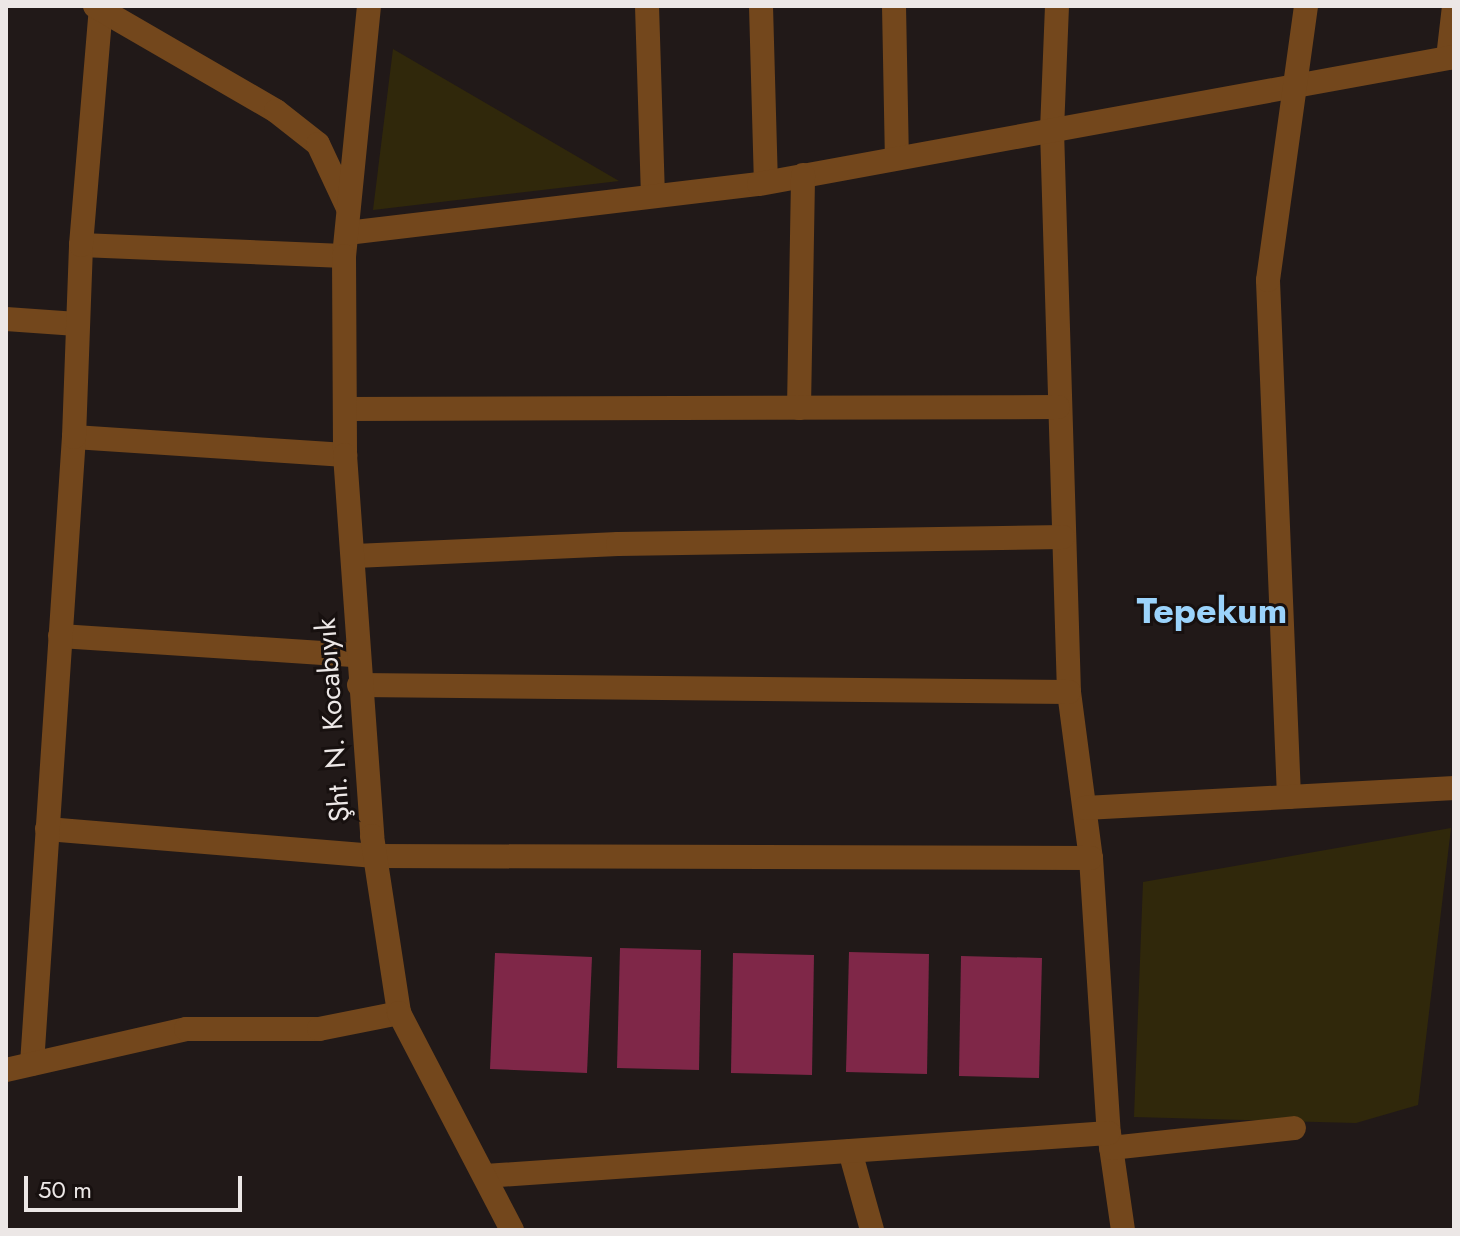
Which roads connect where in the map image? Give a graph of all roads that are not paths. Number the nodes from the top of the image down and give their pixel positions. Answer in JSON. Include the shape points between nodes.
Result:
{"nodes":[{"id":1,"x":369,"y":6,"type":"edge"},
{"id":2,"x":647,"y":6,"type":"edge"},
{"id":3,"x":761,"y":6,"type":"edge"},
{"id":4,"x":894,"y":6,"type":"edge"},
{"id":5,"x":1057,"y":6,"type":"edge"},
{"id":6,"x":1306,"y":6,"type":"edge"},
{"id":7,"x":1454,"y":6,"type":"edge"},
{"id":8,"x":98,"y":8,"type":"edge"},
{"id":9,"x":1451,"y":58,"type":"edge"},
{"id":10,"x":1294,"y":87,"type":"junction"},
{"id":11,"x":1052,"y":130,"type":"junction"},
{"id":12,"x":897,"y":158,"type":"junction"},
{"id":13,"x":803,"y":175,"type":"junction"},
{"id":14,"x":766,"y":182,"type":"junction"},
{"id":15,"x":653,"y":196,"type":"junction"},
{"id":16,"x":81,"y":245,"type":"junction"},
{"id":17,"x":346,"y":245,"type":"junction"},
{"id":18,"x":6,"y":319,"type":"edge"},
{"id":19,"x":77,"y":324,"type":"junction"},
{"id":20,"x":1058,"y":407,"type":"junction"},
{"id":21,"x":799,"y":408,"type":"junction"},
{"id":22,"x":347,"y":409,"type":"junction"},
{"id":23,"x":74,"y":437,"type":"junction"},
{"id":24,"x":345,"y":455,"type":"junction"},
{"id":25,"x":1063,"y":537,"type":"junction"},
{"id":26,"x":355,"y":556,"type":"junction"},
{"id":27,"x":60,"y":636,"type":"junction"},
{"id":28,"x":356,"y":655,"type":"junction"},
{"id":29,"x":359,"y":685,"type":"junction"},
{"id":30,"x":1069,"y":692,"type":"junction"},
{"id":31,"x":1454,"y":788,"type":"edge"},
{"id":32,"x":1289,"y":797,"type":"junction"},
{"id":33,"x":1085,"y":808,"type":"junction"},
{"id":34,"x":47,"y":829,"type":"junction"},
{"id":35,"x":375,"y":856,"type":"junction"},
{"id":36,"x":1091,"y":858,"type":"junction"},
{"id":37,"x":399,"y":1013,"type":"junction"},
{"id":38,"x":32,"y":1064,"type":"junction"},
{"id":39,"x":6,"y":1070,"type":"edge"},
{"id":40,"x":1294,"y":1128,"type":"dead end"},
{"id":41,"x":1110,"y":1141,"type":"junction"},
{"id":42,"x":850,"y":1151,"type":"junction"},
{"id":43,"x":485,"y":1176,"type":"junction"},
{"id":44,"x":512,"y":1230,"type":"edge"},
{"id":45,"x":872,"y":1230,"type":"edge"},
{"id":46,"x":1123,"y":1230,"type":"edge"}],
"edges":[{"from":1,"to":17,"type":"street","name":"Şht. N. Kocabıyık"},
{"from":2,"to":15,"type":"street"},
{"from":3,"to":14,"type":"street"},
{"from":4,"to":12,"type":"street"},
{"from":5,"to":11,"type":"street"},
{"from":6,"to":10,"type":"street"},
{"from":7,"to":9,"type":"street"},
{"from":8,"to":16,"type":"street"},
{"from":8,"to":17,"type":"street","via":[[276,111],[318,144],[348,203]]},
{"from":9,"to":10,"type":"street"},
{"from":10,"to":11,"type":"street"},
{"from":10,"to":32,"type":"street","via":[[1268,280]]},
{"from":11,"to":12,"type":"street"},
{"from":11,"to":20,"type":"street"},
{"from":12,"to":13,"type":"street"},
{"from":13,"to":14,"type":"street"},
{"from":13,"to":21,"type":"street"},
{"from":14,"to":15,"type":"street"},
{"from":15,"to":17,"type":"street"},
{"from":16,"to":17,"type":"street"},
{"from":16,"to":19,"type":"street"},
{"from":17,"to":22,"type":"street","name":"Şht. N. Kocabıyık"},
{"from":18,"to":19,"type":"street"},
{"from":19,"to":23,"type":"street"},
{"from":20,"to":21,"type":"street"},
{"from":20,"to":25,"type":"street"},
{"from":21,"to":22,"type":"street"},
{"from":22,"to":24,"type":"street","name":"Şht. N. Kocabıyık"},
{"from":23,"to":24,"type":"street"},
{"from":23,"to":27,"type":"street"},
{"from":24,"to":26,"type":"street","name":"Şht. N. Kocabıyık"},
{"from":25,"to":26,"type":"street","via":[[618,544]]},
{"from":25,"to":30,"type":"street"},
{"from":26,"to":28,"type":"street","name":"Şht. N. Kocabıyık"},
{"from":27,"to":28,"type":"street"},
{"from":27,"to":34,"type":"street"},
{"from":28,"to":29,"type":"street","name":"Şht. N. Kocabıyık"},
{"from":29,"to":30,"type":"street"},
{"from":29,"to":35,"type":"street","name":"Şht. N. Kocabıyık"},
{"from":30,"to":33,"type":"street"},
{"from":31,"to":32,"type":"street"},
{"from":32,"to":33,"type":"street"},
{"from":33,"to":36,"type":"street"},
{"from":34,"to":35,"type":"street"},
{"from":34,"to":38,"type":"street"},
{"from":35,"to":36,"type":"street"},
{"from":35,"to":37,"type":"street","name":"Şht. N. Kocabıyık"},
{"from":36,"to":41,"type":"street"},
{"from":37,"to":38,"type":"street","via":[[319,1029],[186,1029]]},
{"from":37,"to":43,"type":"street","name":"Şht. N. Kocabıyık"},
{"from":38,"to":39,"type":"street"},
{"from":40,"to":41,"type":"street"},
{"from":41,"to":42,"type":"street"},
{"from":41,"to":46,"type":"street"},
{"from":42,"to":43,"type":"street"},
{"from":42,"to":45,"type":"street"},
{"from":43,"to":44,"type":"street","name":"Şht. N. Kocabıyık"}]}
